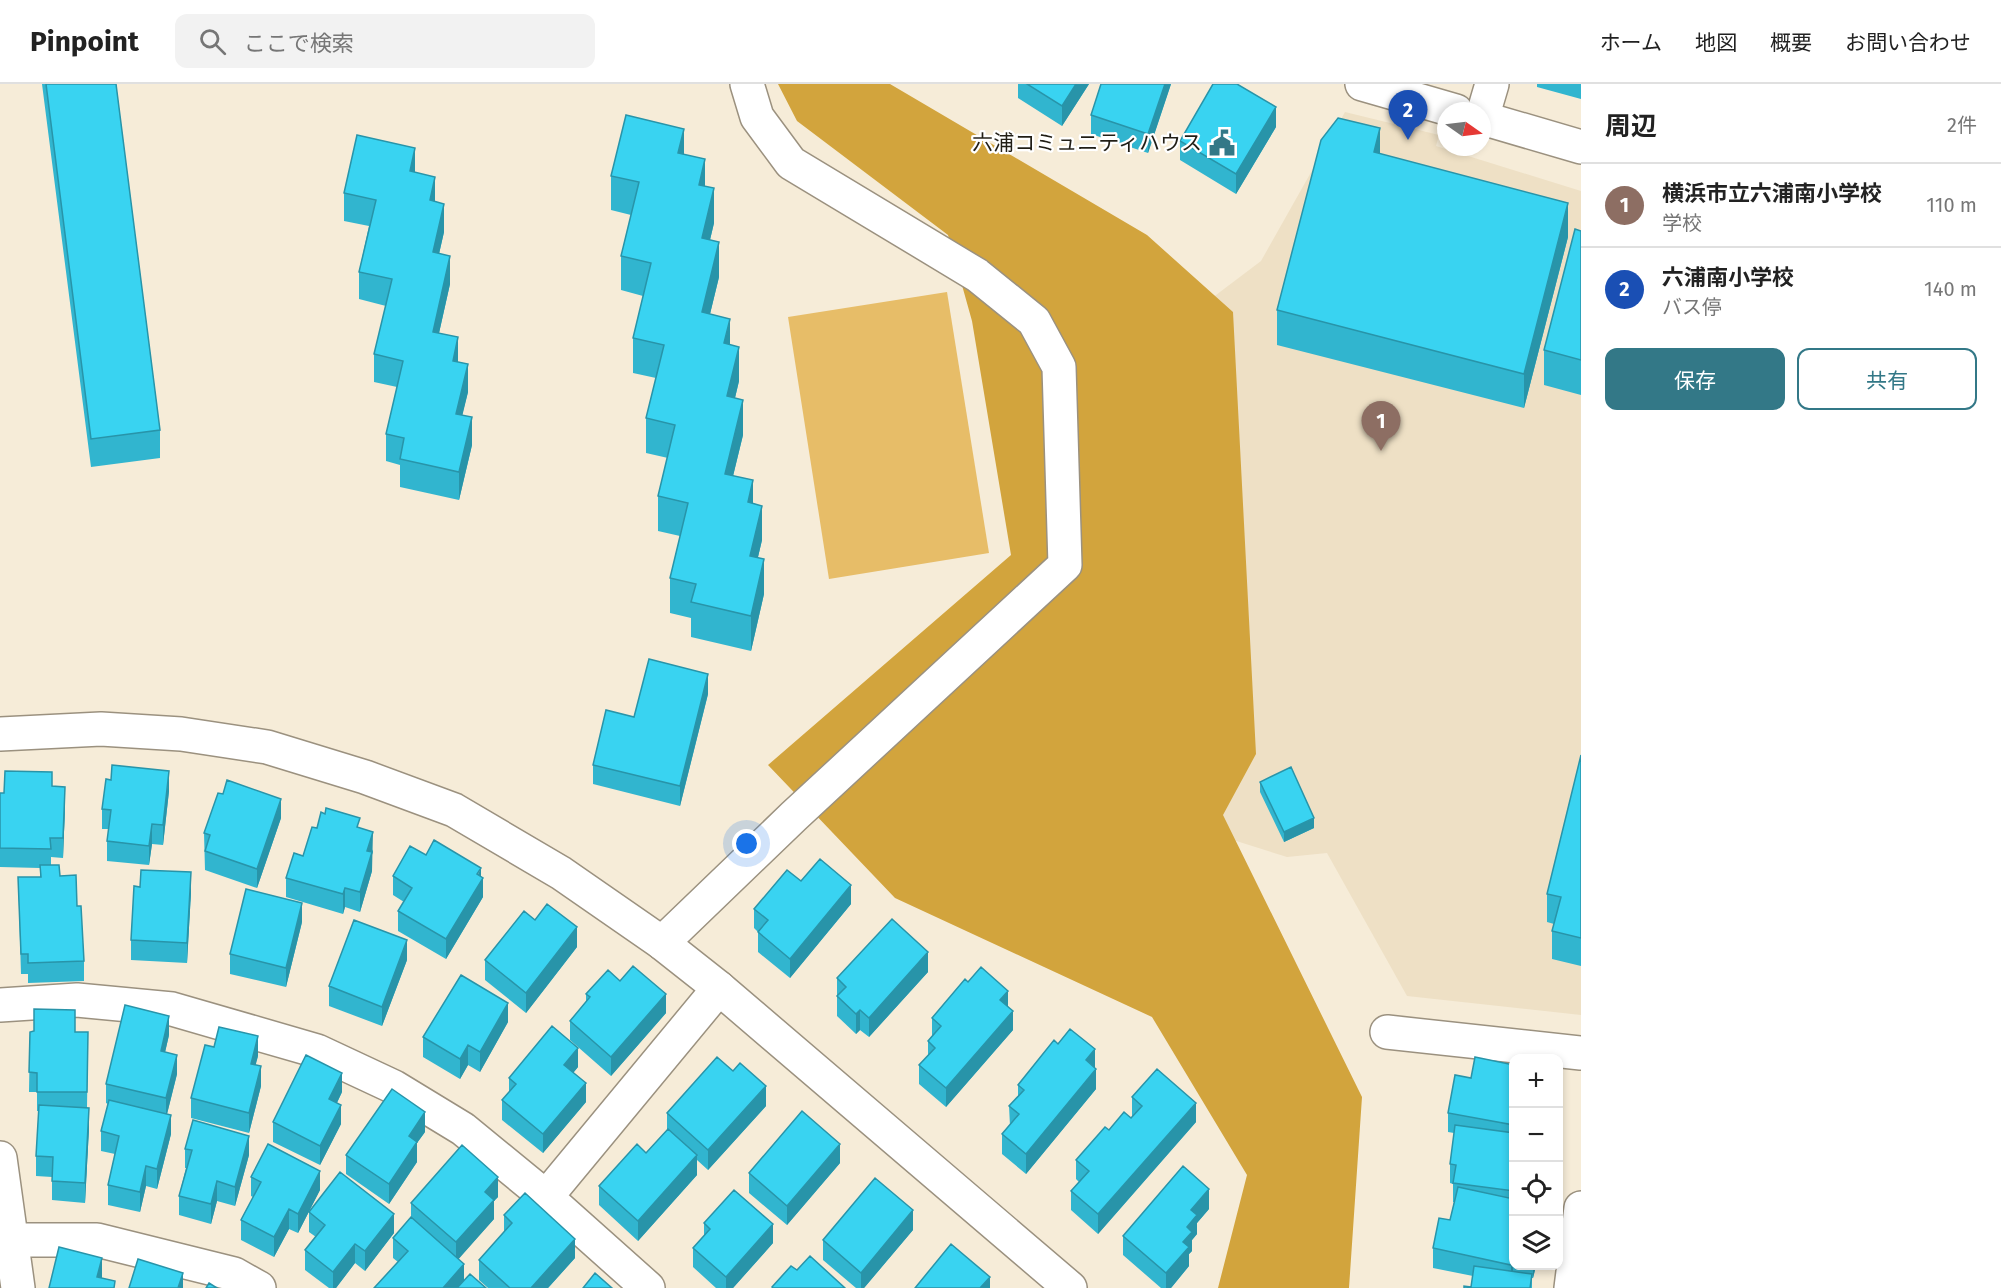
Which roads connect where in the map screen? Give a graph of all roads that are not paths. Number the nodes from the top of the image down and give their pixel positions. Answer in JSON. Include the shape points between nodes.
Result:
{"nodes":[{"id":1,"x":747,"y":84,"type":"edge"},
{"id":2,"x":1362,"y":84,"type":"edge"},
{"id":3,"x":1492,"y":84,"type":"edge"},
{"id":4,"x":1487,"y":102,"type":"edge"},
{"id":5,"x":1437,"y":106,"type":"edge"},
{"id":6,"x":1491,"y":121,"type":"edge"},
{"id":7,"x":1581,"y":147,"type":"edge"},
{"id":8,"x":0,"y":734,"type":"edge"},
{"id":9,"x":662,"y":943,"type":"junction"},
{"id":10,"x":719,"y":988,"type":"junction"},
{"id":11,"x":0,"y":1005,"type":"edge"},
{"id":12,"x":1387,"y":1032,"type":"dead end"},
{"id":13,"x":1581,"y":1053,"type":"edge"},
{"id":14,"x":0,"y":1158,"type":"edge"},
{"id":15,"x":546,"y":1197,"type":"junction"},
{"id":16,"x":1581,"y":1208,"type":"edge"},
{"id":17,"x":12,"y":1240,"type":"junction"},
{"id":18,"x":18,"y":1288,"type":"edge"},
{"id":19,"x":259,"y":1288,"type":"edge"},
{"id":20,"x":648,"y":1288,"type":"edge"},
{"id":21,"x":1070,"y":1288,"type":"edge"},
{"id":22,"x":1571,"y":1288,"type":"edge"}],
"edges":[{"from":1,"to":9,"type":"street","via":[[757,117],[791,163],[977,274],[1034,321],[1059,367],[1065,565]]},
{"from":2,"to":5,"type":"street"},
{"from":3,"to":4,"type":"street"},
{"from":6,"to":7,"type":"street"},
{"from":8,"to":9,"type":"street","via":[[101,729],[181,734],[267,747],[354,774],[454,810],[561,873]]},
{"from":9,"to":10,"type":"street"},
{"from":10,"to":15,"type":"street"},
{"from":10,"to":21,"type":"street"},
{"from":11,"to":15,"type":"street","via":[[77,1000],[172,1009],[317,1051],[394,1087],[463,1129]]},
{"from":12,"to":13,"type":"street"},
{"from":14,"to":17,"type":"street"},
{"from":15,"to":20,"type":"street"},
{"from":16,"to":22,"type":"street"},
{"from":17,"to":18,"type":"street"},
{"from":17,"to":19,"type":"street","via":[[97,1240],[234,1274]]}]}
